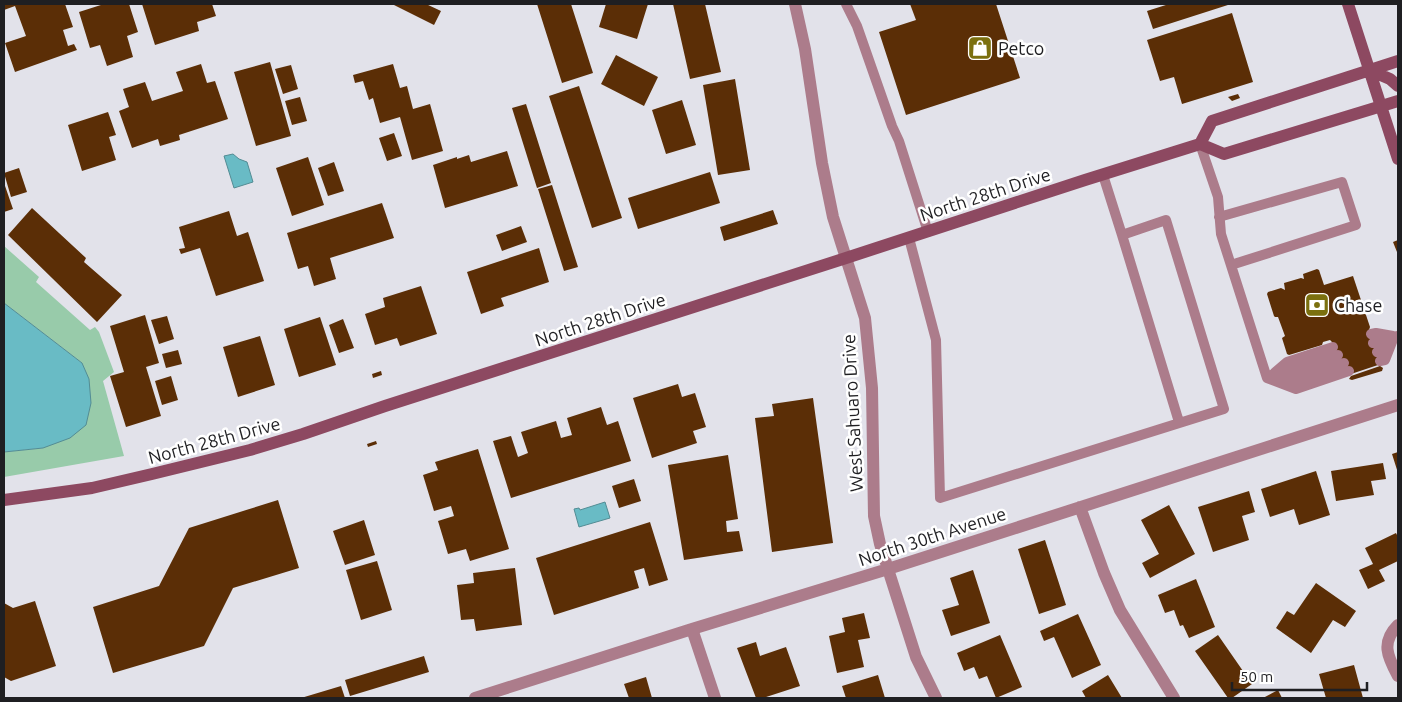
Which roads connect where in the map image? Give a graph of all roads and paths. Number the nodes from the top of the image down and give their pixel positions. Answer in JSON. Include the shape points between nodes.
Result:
{"nodes":[{"id":1,"x":794,"y":4,"type":"edge"},
{"id":2,"x":846,"y":4,"type":"edge"},
{"id":3,"x":1348,"y":4,"type":"edge"},
{"id":4,"x":1398,"y":61,"type":"edge"},
{"id":5,"x":1369,"y":70,"type":"junction"},
{"id":6,"x":1398,"y":86,"type":"edge"},
{"id":7,"x":1398,"y":101,"type":"edge"},
{"id":8,"x":1381,"y":106,"type":"junction"},
{"id":9,"x":1200,"y":144,"type":"junction"},
{"id":10,"x":1398,"y":159,"type":"edge"},
{"id":11,"x":1103,"y":175,"type":"junction"},
{"id":12,"x":1219,"y":218,"type":"junction"},
{"id":13,"x":928,"y":232,"type":"junction"},
{"id":14,"x":1122,"y":235,"type":"junction"},
{"id":15,"x":909,"y":238,"type":"junction"},
{"id":16,"x":846,"y":258,"type":"junction"},
{"id":17,"x":1231,"y":265,"type":"junction"},
{"id":18,"x":1396,"y":336,"type":"edge"},
{"id":19,"x":1267,"y":378,"type":"junction"},
{"id":20,"x":1398,"y":405,"type":"edge"},
{"id":21,"x":1179,"y":422,"type":"junction"},
{"id":22,"x":4,"y":500,"type":"edge"},
{"id":23,"x":1080,"y":507,"type":"junction"},
{"id":24,"x":888,"y":569,"type":"junction"},
{"id":25,"x":692,"y":629,"type":"junction"},
{"id":26,"x":1394,"y":629,"type":"edge"},
{"id":27,"x":1398,"y":676,"type":"edge"},
{"id":28,"x":482,"y":697,"type":"edge"},
{"id":29,"x":715,"y":698,"type":"edge"},
{"id":30,"x":936,"y":698,"type":"edge"},
{"id":31,"x":1174,"y":698,"type":"edge"}],
"edges":[{"from":1,"to":16,"type":"street","name":"West Sahuaro Drive","via":[[805,49],[833,217]]},
{"from":2,"to":13,"type":"lane","via":[[899,141]]},
{"from":3,"to":5,"type":"street"},
{"from":4,"to":5,"type":"street"},
{"from":5,"to":6,"type":"street"},
{"from":5,"to":8,"type":"street"},
{"from":5,"to":9,"type":"street","via":[[1212,121]]},
{"from":7,"to":8,"type":"street"},
{"from":8,"to":9,"type":"street","via":[[1224,154]]},
{"from":8,"to":10,"type":"street"},
{"from":9,"to":11,"type":"street","name":"North 28th Drive"},
{"from":9,"to":12,"type":"lane","via":[[1218,197]]},
{"from":11,"to":13,"type":"street","name":"North 28th Drive"},
{"from":11,"to":14,"type":"lane"},
{"from":12,"to":17,"type":"lane"},
{"from":12,"to":17,"type":"lane","via":[[1342,182],[1356,225]]},
{"from":13,"to":15,"type":"street","name":"North 28th Drive"},
{"from":14,"to":21,"type":"lane"},
{"from":14,"to":21,"type":"lane","via":[[1166,220],[1224,409]]},
{"from":15,"to":16,"type":"street","name":"North 28th Drive"},
{"from":15,"to":21,"type":"lane","via":[[936,340],[940,498]]},
{"from":16,"to":22,"type":"street","name":"North 28th Drive","via":[[250,450],[92,488]]},
{"from":16,"to":24,"type":"street","name":"West Sahuaro Drive","via":[[865,318],[872,388],[874,516]]},
{"from":17,"to":19,"type":"lane"},
{"from":18,"to":18,"type":"lane","via":[[1376,332],[1375,348],[1382,350]]},
{"from":19,"to":19,"type":"lane","via":[[1341,359],[1296,389]]},
{"from":20,"to":23,"type":"street","name":"North 30th Avenue"},
{"from":23,"to":24,"type":"street","name":"North 30th Avenue"},
{"from":23,"to":31,"type":"street","via":[[1120,610]]},
{"from":24,"to":25,"type":"street","name":"North 30th Avenue"},
{"from":24,"to":30,"type":"street","name":"West Sahuaro Drive","via":[[916,657]]},
{"from":25,"to":28,"type":"street","name":"North 30th Avenue"},
{"from":25,"to":29,"type":"street"},
{"from":26,"to":27,"type":"street","via":[[1388,644],[1388,656]]}]}
